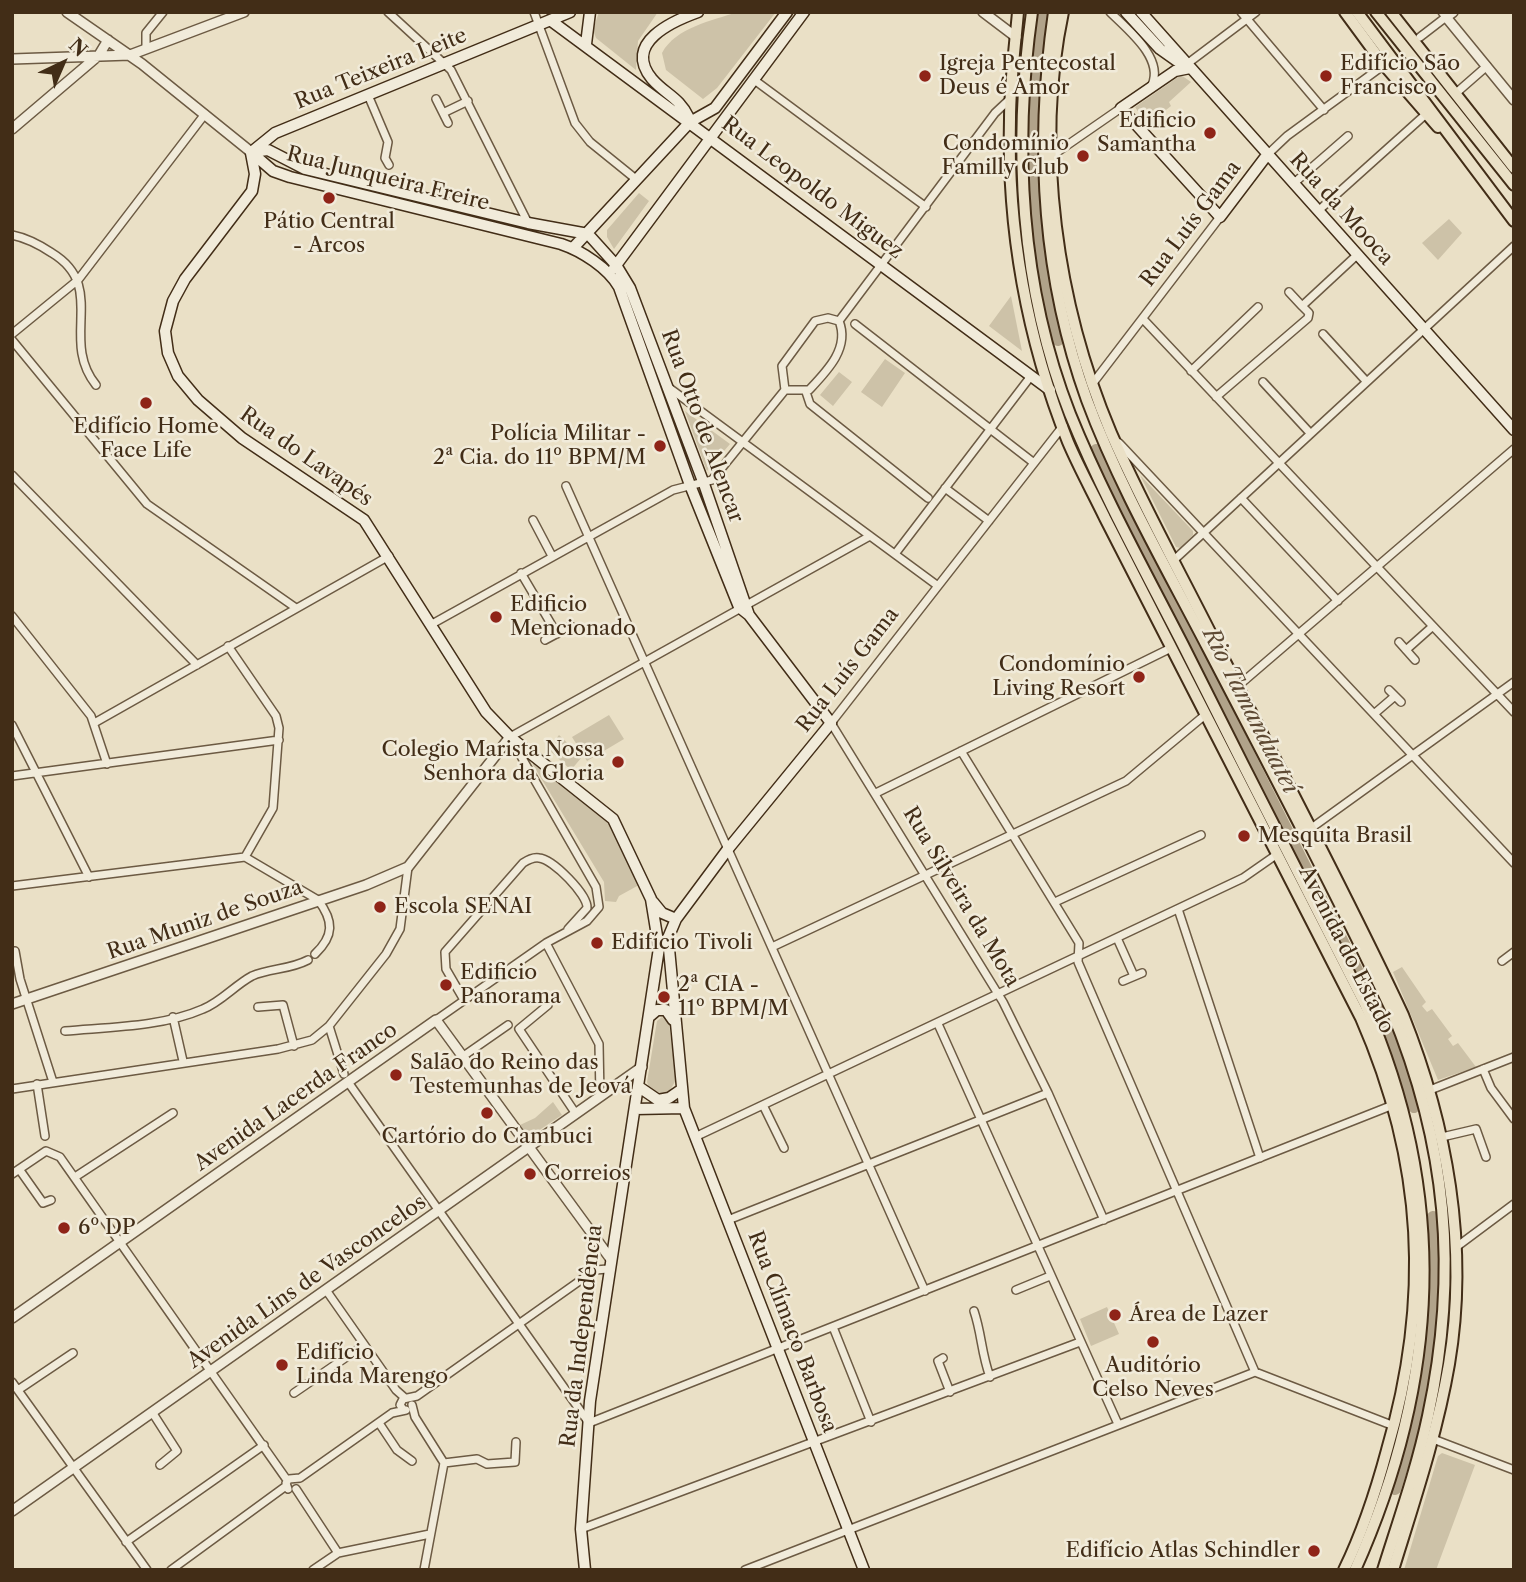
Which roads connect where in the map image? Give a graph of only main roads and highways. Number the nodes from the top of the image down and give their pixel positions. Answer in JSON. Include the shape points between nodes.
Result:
{"nodes":[{"id":1,"x":570,"y":12,"type":"edge"},
{"id":2,"x":590,"y":12,"type":"edge"},
{"id":3,"x":669,"y":12,"type":"edge"},
{"id":4,"x":698,"y":12,"type":"edge"},
{"id":5,"x":788,"y":12,"type":"edge"},
{"id":6,"x":804,"y":12,"type":"edge"},
{"id":7,"x":1018,"y":12,"type":"edge"},
{"id":8,"x":1032,"y":12,"type":"edge"},
{"id":9,"x":1054,"y":12,"type":"edge"},
{"id":10,"x":1063,"y":12,"type":"edge"},
{"id":11,"x":1126,"y":12,"type":"edge"},
{"id":12,"x":1141,"y":12,"type":"edge"},
{"id":13,"x":1345,"y":12,"type":"edge"},
{"id":14,"x":1357,"y":12,"type":"edge"},
{"id":15,"x":1376,"y":12,"type":"edge"},
{"id":16,"x":1382,"y":12,"type":"edge"},
{"id":17,"x":1391,"y":12,"type":"edge"},
{"id":18,"x":550,"y":20,"type":"junction"},
{"id":19,"x":667,"y":24,"type":"junction"},
{"id":20,"x":1399,"y":39,"type":"junction"},
{"id":21,"x":586,"y":44,"type":"junction"},
{"id":22,"x":1158,"y":47,"type":"junction"},
{"id":23,"x":1188,"y":66,"type":"junction"},
{"id":24,"x":650,"y":76,"type":"junction"},
{"id":25,"x":1161,"y":80,"type":"junction"},
{"id":26,"x":642,"y":86,"type":"junction"},
{"id":27,"x":690,"y":122,"type":"junction"},
{"id":28,"x":710,"y":136,"type":"junction"},
{"id":29,"x":1457,"y":147,"type":"junction"},
{"id":30,"x":251,"y":152,"type":"junction"},
{"id":31,"x":1267,"y":155,"type":"junction"},
{"id":32,"x":1514,"y":168,"type":"edge"},
{"id":33,"x":1514,"y":184,"type":"edge"},
{"id":34,"x":378,"y":192,"type":"junction"},
{"id":35,"x":1514,"y":221,"type":"edge"},
{"id":36,"x":588,"y":234,"type":"junction"},
{"id":37,"x":573,"y":248,"type":"junction"},
{"id":38,"x":616,"y":265,"type":"junction"},
{"id":39,"x":608,"y":273,"type":"junction"},
{"id":40,"x":1049,"y":390,"type":"junction"},
{"id":41,"x":1514,"y":430,"type":"edge"},
{"id":42,"x":743,"y":605,"type":"junction"},
{"id":43,"x":831,"y":723,"type":"joint"},
{"id":44,"x":651,"y":899,"type":"junction"},
{"id":45,"x":676,"y":919,"type":"junction"},
{"id":46,"x":663,"y":937,"type":"junction"},
{"id":47,"x":650,"y":1016,"type":"junction"},
{"id":48,"x":675,"y":1023,"type":"junction"},
{"id":49,"x":639,"y":1087,"type":"junction"},
{"id":50,"x":682,"y":1089,"type":"junction"},
{"id":51,"x":684,"y":1108,"type":"junction"},
{"id":52,"x":635,"y":1109,"type":"junction"},
{"id":53,"x":585,"y":1570,"type":"edge"},
{"id":54,"x":864,"y":1570,"type":"edge"},
{"id":55,"x":1344,"y":1570,"type":"edge"},
{"id":56,"x":1355,"y":1570,"type":"edge"},
{"id":57,"x":1383,"y":1570,"type":"edge"},
{"id":58,"x":1393,"y":1570,"type":"edge"}],
"edges":[{"from":1,"to":18,"type":"main road","name":"Rua Teixeira Leite"},
{"from":2,"to":21,"type":"main road"},
{"from":3,"to":19,"type":"main road"},
{"from":4,"to":19,"type":"main road"},
{"from":5,"to":27,"type":"main road","via":[[715,108]]},
{"from":6,"to":28,"type":"main road"},
{"from":7,"to":40,"type":"main road","name":"Avenida do Estado","via":[[1011,98],[1014,221]]},
{"from":8,"to":56,"type":"main road","name":"Avenida do Estado","via":[[1021,127],[1024,200],[1034,286],[1051,359],[1094,471],[1365,1004],[1411,1139],[1423,1221],[1422,1329],[1391,1469]]},
{"from":9,"to":57,"type":"main road","name":"Avenida do Estado","via":[[1042,134],[1048,234],[1062,315],[1087,401],[1129,496],[1391,1009],[1412,1060],[1436,1146],[1446,1244],[1441,1337],[1428,1419]]},
{"from":10,"to":58,"type":"main road","name":"Avenida do Estado","via":[[1053,155],[1058,235],[1067,290],[1093,383],[1114,438],[1403,1015],[1442,1137],[1455,1248],[1453,1334],[1433,1440]]},
{"from":11,"to":22,"type":"main road"},
{"from":12,"to":23,"type":"main road","name":"Rua da Mooca"},
{"from":13,"to":29,"type":"main road","via":[[1384,65]]},
{"from":14,"to":29,"type":"main road"},
{"from":15,"to":20,"type":"main road"},
{"from":16,"to":20,"type":"main road"},
{"from":17,"to":32,"type":"main road"},
{"from":18,"to":21,"type":"main road","name":"Rua Leopoldo Miguez"},
{"from":18,"to":30,"type":"main road","name":"Rua Teixeira Leite","via":[[275,133]]},
{"from":19,"to":24,"type":"main road","via":[[654,34],[645,51]]},
{"from":20,"to":33,"type":"main road"},
{"from":21,"to":26,"type":"main road","name":"Rua Leopoldo Miguez"},
{"from":22,"to":23,"type":"main road"},
{"from":22,"to":25,"type":"main road","via":[[1166,65]]},
{"from":23,"to":25,"type":"main road"},
{"from":23,"to":31,"type":"main road","name":"Rua da Mooca"},
{"from":24,"to":26,"type":"main road"},
{"from":24,"to":27,"type":"main road","via":[[681,103]]},
{"from":25,"to":31,"type":"main road","name":"Rua Luís Gama","via":[[1121,108],[1220,218]]},
{"from":26,"to":27,"type":"main road","name":"Rua Leopoldo Miguez"},
{"from":27,"to":28,"type":"main road","name":"Rua Leopoldo Miguez"},
{"from":27,"to":36,"type":"main road"},
{"from":28,"to":38,"type":"main road"},
{"from":28,"to":40,"type":"main road","name":"Rua Leopoldo Miguez"},
{"from":29,"to":35,"type":"main road"},
{"from":30,"to":34,"type":"main road","name":"Rua Junqueira Freire","via":[[271,150],[295,166]]},
{"from":30,"to":34,"type":"main road","name":"Rua Junqueira Freire","via":[[273,171]]},
{"from":30,"to":44,"type":"main road","name":"Rua do Lavapés","via":[[252,191],[185,279],[166,319],[172,364],[185,388],[242,438],[354,511],[373,531],[478,702],[510,737],[614,819]]},
{"from":31,"to":41,"type":"main road","name":"Rua da Mooca"},
{"from":34,"to":36,"type":"main road","name":"Rua Junqueira Freire"},
{"from":34,"to":37,"type":"main road","name":"Rua Junqueira Freire"},
{"from":36,"to":37,"type":"main road"},
{"from":36,"to":38,"type":"main road"},
{"from":37,"to":39,"type":"main road","name":"Rua Junqueira Freire"},
{"from":38,"to":39,"type":"main road"},
{"from":38,"to":42,"type":"main road","name":"Rua Otto de Alencar","via":[[630,288],[704,484]]},
{"from":39,"to":42,"type":"main road","name":"Rua Otto de Alencar","via":[[619,288],[690,485]]},
{"from":40,"to":55,"type":"main road","name":"Avenida do Estado","via":[[1171,648],[1361,1018],[1393,1105],[1408,1168],[1416,1262],[1412,1346],[1367,1518]]},
{"from":42,"to":43,"type":"main road","name":"Rua Silveira da Mota"},
{"from":43,"to":45,"type":"main road","name":"Rua Luís Gama"},
{"from":44,"to":45,"type":"main road","via":[[662,913]]},
{"from":44,"to":46,"type":"main road","name":"Rua do Lavapés"},
{"from":45,"to":46,"type":"main road","name":"Rua Luís Gama"},
{"from":46,"to":47,"type":"main road","name":"Rua da Independência"},
{"from":46,"to":48,"type":"main road","name":"Rua Clímaco Barbosa"},
{"from":47,"to":48,"type":"main road","via":[[666,1010]]},
{"from":47,"to":49,"type":"main road","name":"Rua da Independência"},
{"from":48,"to":50,"type":"main road","name":"Rua Clímaco Barbosa"},
{"from":49,"to":50,"type":"main road","via":[[658,1100]]},
{"from":49,"to":52,"type":"main road","name":"Rua da Independência"},
{"from":50,"to":51,"type":"main road","name":"Rua Clímaco Barbosa"},
{"from":51,"to":52,"type":"main road"},
{"from":51,"to":54,"type":"main road","name":"Rua Clímaco Barbosa"},
{"from":52,"to":53,"type":"main road","name":"Rua da Independência","via":[[608,1269],[589,1423],[581,1529]]}]}
